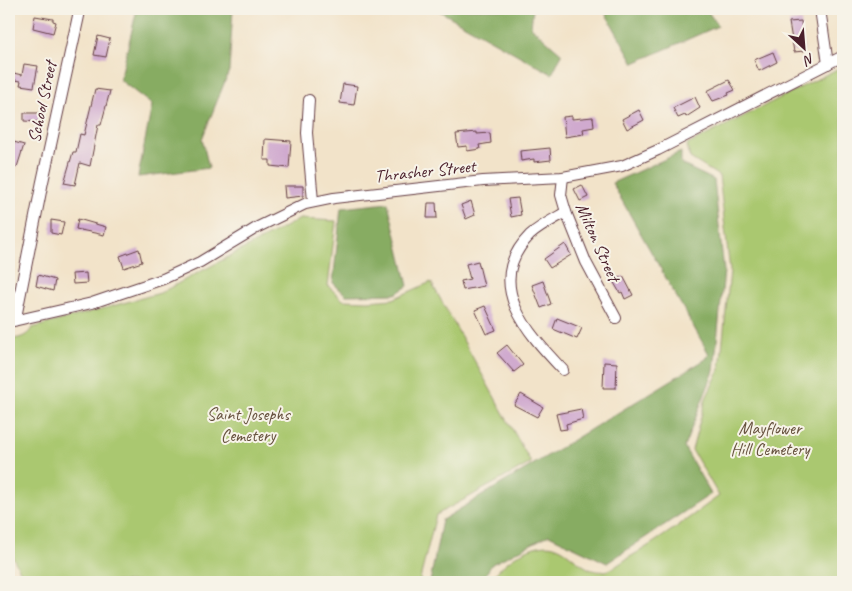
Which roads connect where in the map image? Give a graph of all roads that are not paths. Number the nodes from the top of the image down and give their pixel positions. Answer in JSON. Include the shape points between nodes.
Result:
{"nodes":[{"id":1,"x":80,"y":9,"type":"edge"},
{"id":2,"x":820,"y":9,"type":"edge"},
{"id":3,"x":843,"y":56,"type":"edge"},
{"id":4,"x":828,"y":64,"type":"junction"},
{"id":5,"x":309,"y":100,"type":"dead end"},
{"id":6,"x":563,"y":177,"type":"junction"},
{"id":7,"x":313,"y":201,"type":"junction"},
{"id":8,"x":566,"y":212,"type":"junction"},
{"id":9,"x":616,"y":318,"type":"dead end"},
{"id":10,"x":12,"y":321,"type":"edge"},
{"id":11,"x":563,"y":370,"type":"dead end"}],
"edges":[{"from":1,"to":10,"type":"street","name":"School Street"},
{"from":2,"to":4,"type":"street"},
{"from":3,"to":4,"type":"street","name":"Thrasher Street"},
{"from":4,"to":6,"type":"street","name":"Thrasher Street","via":[[634,161]]},
{"from":5,"to":7,"type":"street","via":[[307,133]]},
{"from":6,"to":7,"type":"street","name":"Thrasher Street","via":[[483,181]]},
{"from":6,"to":8,"type":"street","name":"Milton Street","via":[[561,196]]},
{"from":7,"to":10,"type":"street","name":"Thrasher Street","via":[[258,227],[163,280],[92,303]]},
{"from":8,"to":9,"type":"street","name":"Milton Street","via":[[586,262]]},
{"from":8,"to":11,"type":"street","via":[[535,231],[521,246],[512,267],[510,286],[514,307],[524,324]]}]}
